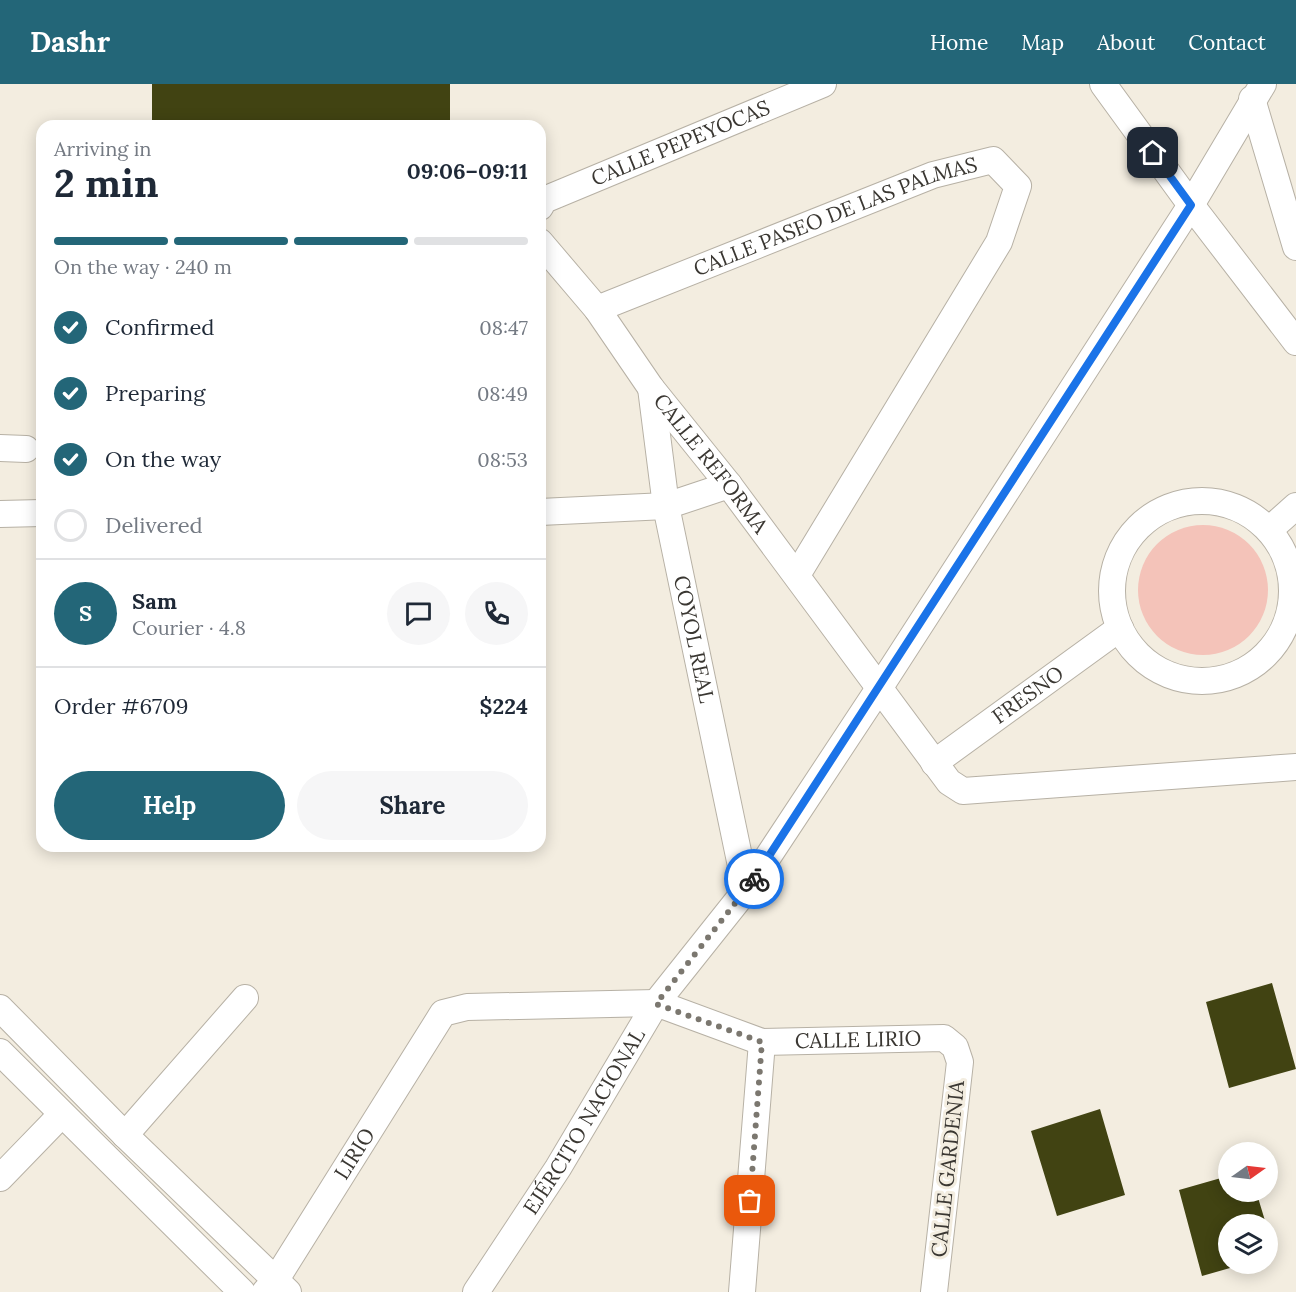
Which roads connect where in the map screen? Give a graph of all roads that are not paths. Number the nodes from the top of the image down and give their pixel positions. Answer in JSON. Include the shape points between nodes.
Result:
{"nodes":[{"id":1,"x":823,"y":84,"type":"edge"},
{"id":2,"x":1103,"y":84,"type":"edge"},
{"id":3,"x":1258,"y":91,"type":"edge"},
{"id":4,"x":546,"y":199,"type":"edge"},
{"id":5,"x":1191,"y":205,"type":"junction"},
{"id":6,"x":1296,"y":247,"type":"edge"},
{"id":7,"x":546,"y":249,"type":"edge"},
{"id":8,"x":597,"y":309,"type":"junction"},
{"id":9,"x":1296,"y":342,"type":"edge"},
{"id":10,"x":651,"y":388,"type":"junction"},
{"id":11,"x":0,"y":448,"type":"edge"},
{"id":12,"x":26,"y":449,"type":"dead end"},
{"id":13,"x":729,"y":485,"type":"junction"},
{"id":14,"x":666,"y":506,"type":"junction"},
{"id":15,"x":1296,"y":506,"type":"edge"},
{"id":16,"x":546,"y":512,"type":"edge"},
{"id":17,"x":36,"y":513,"type":"edge"},
{"id":18,"x":0,"y":514,"type":"edge"},
{"id":19,"x":1269,"y":530,"type":"junction"},
{"id":20,"x":797,"y":575,"type":"junction"},
{"id":21,"x":1120,"y":628,"type":"junction"},
{"id":22,"x":880,"y":687,"type":"junction"},
{"id":23,"x":934,"y":763,"type":"junction"},
{"id":24,"x":1296,"y":766,"type":"edge"},
{"id":25,"x":747,"y":890,"type":"junction"},
{"id":26,"x":245,"y":998,"type":"dead end"},
{"id":27,"x":656,"y":1004,"type":"junction"},
{"id":28,"x":0,"y":1008,"type":"edge"},
{"id":29,"x":443,"y":1013,"type":"joint"},
{"id":30,"x":762,"y":1042,"type":"junction"},
{"id":31,"x":955,"y":1047,"type":"joint"},
{"id":32,"x":0,"y":1052,"type":"edge"},
{"id":33,"x":62,"y":1114,"type":"junction"},
{"id":34,"x":125,"y":1135,"type":"junction"},
{"id":35,"x":0,"y":1178,"type":"edge"},
{"id":36,"x":276,"y":1288,"type":"edge"},
{"id":37,"x":242,"y":1292,"type":"edge"},
{"id":38,"x":476,"y":1292,"type":"edge"},
{"id":39,"x":742,"y":1292,"type":"edge"},
{"id":40,"x":934,"y":1292,"type":"edge"}],
"edges":[{"from":1,"to":4,"type":"street","name":"CALLE PEPEYOCAS"},
{"from":2,"to":5,"type":"street"},
{"from":3,"to":5,"type":"street","name":"EJÉRCITO NACIONAL"},
{"from":3,"to":6,"type":"street"},
{"from":5,"to":9,"type":"street"},
{"from":5,"to":22,"type":"street","name":"EJÉRCITO NACIONAL"},
{"from":7,"to":8,"type":"street","name":"CALLE REFORMA"},
{"from":8,"to":10,"type":"street","name":"CALLE REFORMA"},
{"from":8,"to":20,"type":"street","name":"CALLE PASEO DE LAS PALMAS","via":[[933,174],[993,159],[1018,186],[999,242]]},
{"from":10,"to":13,"type":"street","name":"CALLE REFORMA"},
{"from":10,"to":14,"type":"street","name":"COYOL REAL"},
{"from":11,"to":12,"type":"street"},
{"from":13,"to":14,"type":"street"},
{"from":13,"to":20,"type":"street","name":"CALLE REFORMA"},
{"from":14,"to":16,"type":"street"},
{"from":14,"to":25,"type":"street","name":"COYOL REAL"},
{"from":15,"to":19,"type":"street"},
{"from":17,"to":18,"type":"street"},
{"from":19,"to":21,"type":"street","via":[[1240,510],[1206,500],[1188,501],[1155,513],[1137,528],[1116,562],[1112,595]]},
{"from":19,"to":21,"type":"street","via":[[1285,556],[1292,596],[1278,638],[1247,669],[1220,679],[1181,678],[1148,663]]},
{"from":20,"to":22,"type":"street","name":"CALLE REFORMA"},
{"from":21,"to":23,"type":"street","name":"FRESNO"},
{"from":22,"to":23,"type":"street","name":"CALLE REFORMA"},
{"from":22,"to":25,"type":"street","name":"EJÉRCITO NACIONAL"},
{"from":23,"to":24,"type":"street","name":"CALLE REFORMA","via":[[948,782],[963,790]]},
{"from":25,"to":27,"type":"street","name":"EJÉRCITO NACIONAL"},
{"from":26,"to":34,"type":"street"},
{"from":27,"to":29,"type":"street","name":"CALLE LIRIO","via":[[467,1007]]},
{"from":27,"to":30,"type":"street","name":"CALLE LIRIO"},
{"from":27,"to":38,"type":"street","name":"EJÉRCITO NACIONAL","via":[[558,1168]]},
{"from":28,"to":34,"type":"street"},
{"from":29,"to":36,"type":"street","name":"LIRIO"},
{"from":30,"to":31,"type":"street","name":"CALLE LIRIO","via":[[944,1038]]},
{"from":30,"to":39,"type":"street"},
{"from":31,"to":40,"type":"street","name":"CALLE GARDENIA","via":[[960,1062]]},
{"from":32,"to":33,"type":"street"},
{"from":33,"to":35,"type":"street"},
{"from":33,"to":37,"type":"street"},
{"from":34,"to":36,"type":"street"}]}
